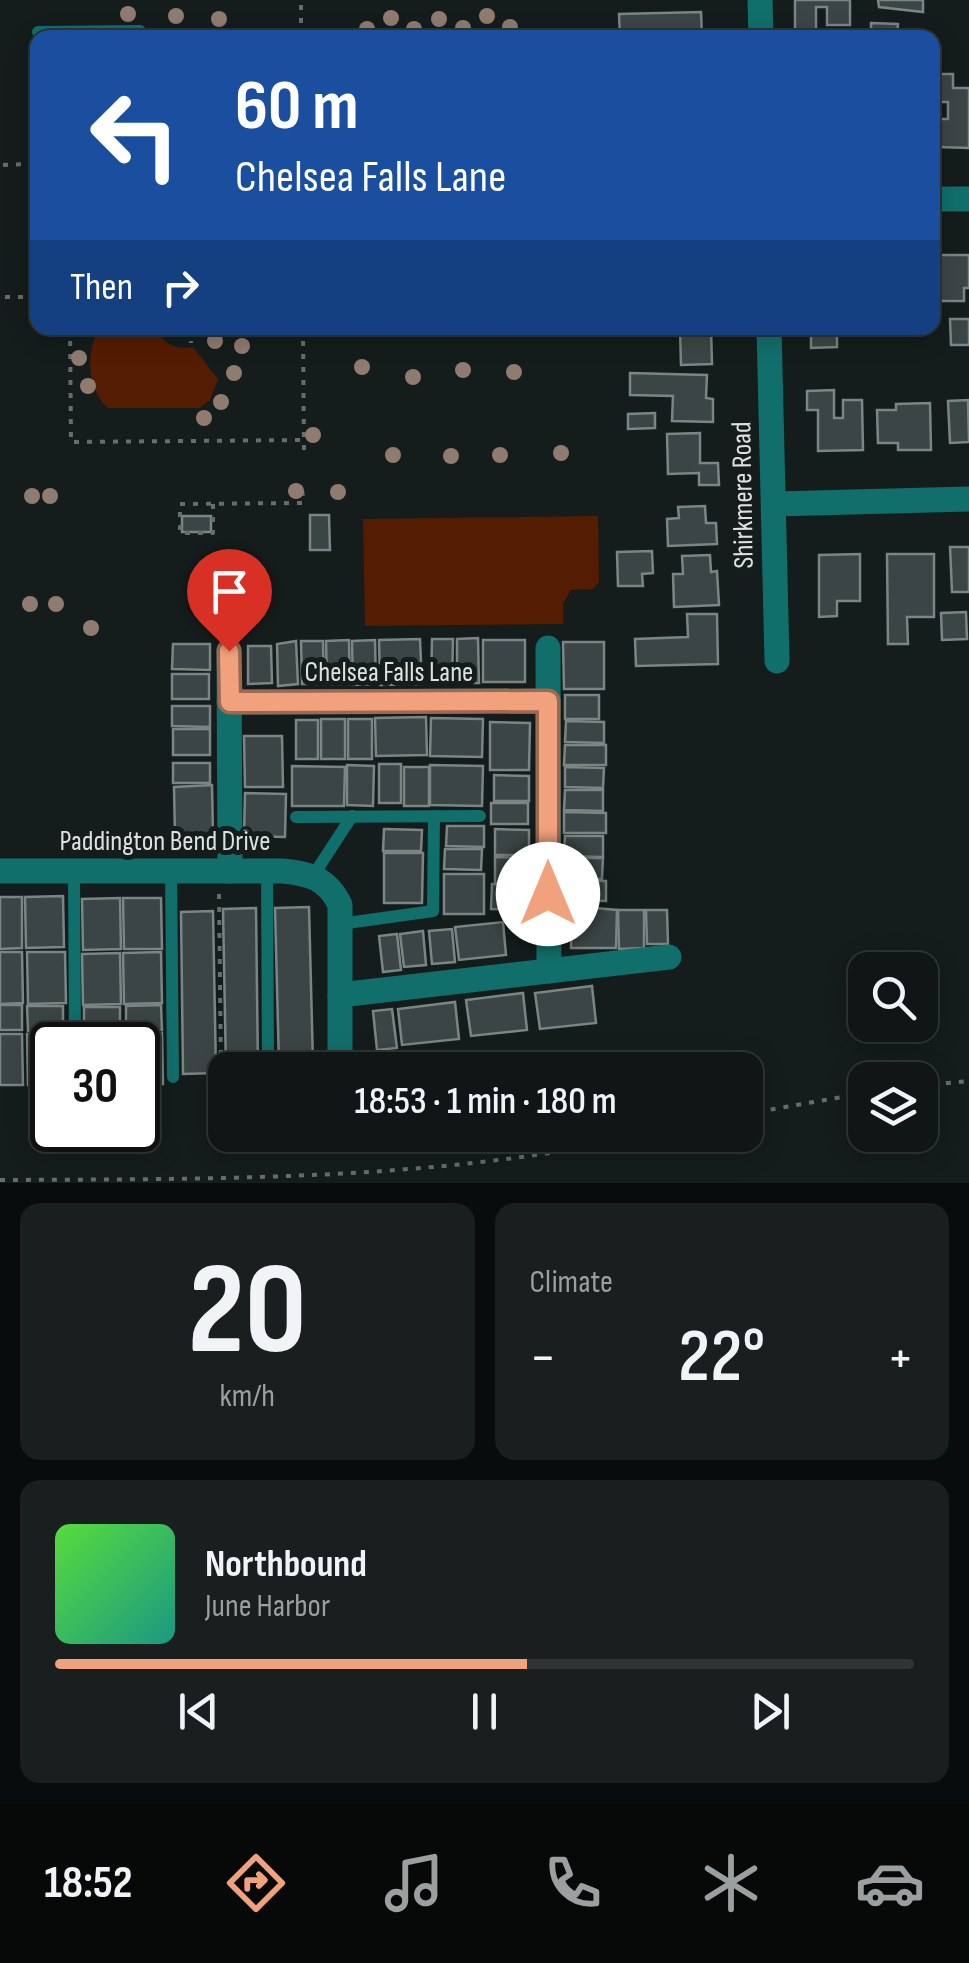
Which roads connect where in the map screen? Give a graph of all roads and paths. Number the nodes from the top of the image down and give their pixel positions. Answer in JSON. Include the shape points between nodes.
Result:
{"nodes":[{"id":1,"x":760,"y":0,"type":"edge"},
{"id":2,"x":301,"y":6,"type":"dead end"},
{"id":3,"x":301,"y":30,"type":"edge"},
{"id":4,"x":760,"y":30,"type":"edge"},
{"id":5,"x":3,"y":164,"type":"dead end"},
{"id":6,"x":26,"y":164,"type":"dead end"},
{"id":7,"x":940,"y":199,"type":"edge"},
{"id":8,"x":969,"y":199,"type":"edge"},
{"id":9,"x":4,"y":297,"type":"dead end"},
{"id":10,"x":28,"y":297,"type":"dead end"},
{"id":11,"x":70,"y":335,"type":"edge"},
{"id":12,"x":192,"y":335,"type":"edge"},
{"id":13,"x":303,"y":335,"type":"edge"},
{"id":14,"x":769,"y":335,"type":"edge"},
{"id":15,"x":192,"y":343,"type":"dead end"},
{"id":16,"x":304,"y":440,"type":"junction"},
{"id":17,"x":304,"y":457,"type":"dead end"},
{"id":18,"x":302,"y":484,"type":"dead end"},
{"id":19,"x":969,"y":499,"type":"edge"},
{"id":20,"x":213,"y":504,"type":"junction"},
{"id":21,"x":774,"y":504,"type":"junction"},
{"id":22,"x":548,"y":648,"type":"dead end"},
{"id":23,"x":229,"y":651,"type":"dead end"},
{"id":24,"x":777,"y":661,"type":"dead end"},
{"id":25,"x":548,"y":701,"type":"junction"},
{"id":26,"x":230,"y":702,"type":"junction"},
{"id":27,"x":352,"y":816,"type":"junction"},
{"id":28,"x":434,"y":816,"type":"junction"},
{"id":29,"x":480,"y":816,"type":"dead end"},
{"id":30,"x":296,"y":817,"type":"dead end"},
{"id":31,"x":0,"y":870,"type":"edge"},
{"id":32,"x":74,"y":870,"type":"junction"},
{"id":33,"x":172,"y":871,"type":"junction"},
{"id":34,"x":267,"y":871,"type":"junction"},
{"id":35,"x":225,"y":880,"type":"junction"},
{"id":36,"x":320,"y":880,"type":"junction"},
{"id":37,"x":340,"y":924,"type":"junction"},
{"id":38,"x":669,"y":958,"type":"dead end"},
{"id":39,"x":549,"y":971,"type":"junction"},
{"id":40,"x":340,"y":995,"type":"junction"},
{"id":41,"x":75,"y":1022,"type":"edge"},
{"id":42,"x":221,"y":1052,"type":"edge"},
{"id":43,"x":268,"y":1052,"type":"edge"},
{"id":44,"x":340,"y":1052,"type":"edge"},
{"id":45,"x":173,"y":1077,"type":"dead end"},
{"id":46,"x":969,"y":1081,"type":"edge"},
{"id":47,"x":938,"y":1084,"type":"edge"},
{"id":48,"x":848,"y":1096,"type":"edge"},
{"id":49,"x":763,"y":1111,"type":"edge"},
{"id":50,"x":560,"y":1152,"type":"edge"},
{"id":51,"x":0,"y":1180,"type":"edge"}],
"edges":[{"from":1,"to":4,"type":"street"},
{"from":2,"to":3,"type":"path"},
{"from":5,"to":6,"type":"path"},
{"from":7,"to":8,"type":"street"},
{"from":9,"to":10,"type":"path"},
{"from":11,"to":16,"type":"path","via":[[71,442]]},
{"from":12,"to":15,"type":"path"},
{"from":13,"to":16,"type":"path"},
{"from":14,"to":21,"type":"street","name":"Shirkmere Road"},
{"from":16,"to":17,"type":"path"},
{"from":18,"to":20,"type":"path","via":[[303,503]]},
{"from":19,"to":21,"type":"street"},
{"from":20,"to":20,"type":"path","via":[[180,504],[180,533],[213,533]]},
{"from":21,"to":24,"type":"street","name":"Shirkmere Road"},
{"from":22,"to":25,"type":"street"},
{"from":23,"to":26,"type":"street"},
{"from":25,"to":26,"type":"street","name":"Chelsea Falls Lane"},
{"from":25,"to":39,"type":"street"},
{"from":26,"to":35,"type":"street"},
{"from":27,"to":28,"type":"lane"},
{"from":27,"to":30,"type":"lane"},
{"from":27,"to":36,"type":"lane"},
{"from":28,"to":29,"type":"lane"},
{"from":28,"to":37,"type":"lane","via":[[432,911]]},
{"from":31,"to":32,"type":"street","name":"Paddington Bend Drive"},
{"from":32,"to":33,"type":"street","name":"Paddington Bend Drive"},
{"from":32,"to":41,"type":"lane"},
{"from":33,"to":35,"type":"street","name":"Paddington Bend Drive"},
{"from":33,"to":45,"type":"lane"},
{"from":34,"to":35,"type":"street","name":"Paddington Bend Drive"},
{"from":34,"to":36,"type":"street","name":"Paddington Bend Drive"},
{"from":34,"to":43,"type":"lane"},
{"from":35,"to":42,"type":"path"},
{"from":36,"to":37,"type":"street","via":[[340,905]]},
{"from":37,"to":40,"type":"street"},
{"from":38,"to":39,"type":"street"},
{"from":39,"to":40,"type":"street"},
{"from":40,"to":44,"type":"street"},
{"from":46,"to":47,"type":"path"},
{"from":48,"to":49,"type":"path"},
{"from":50,"to":51,"type":"path","via":[[393,1170]]}]}
